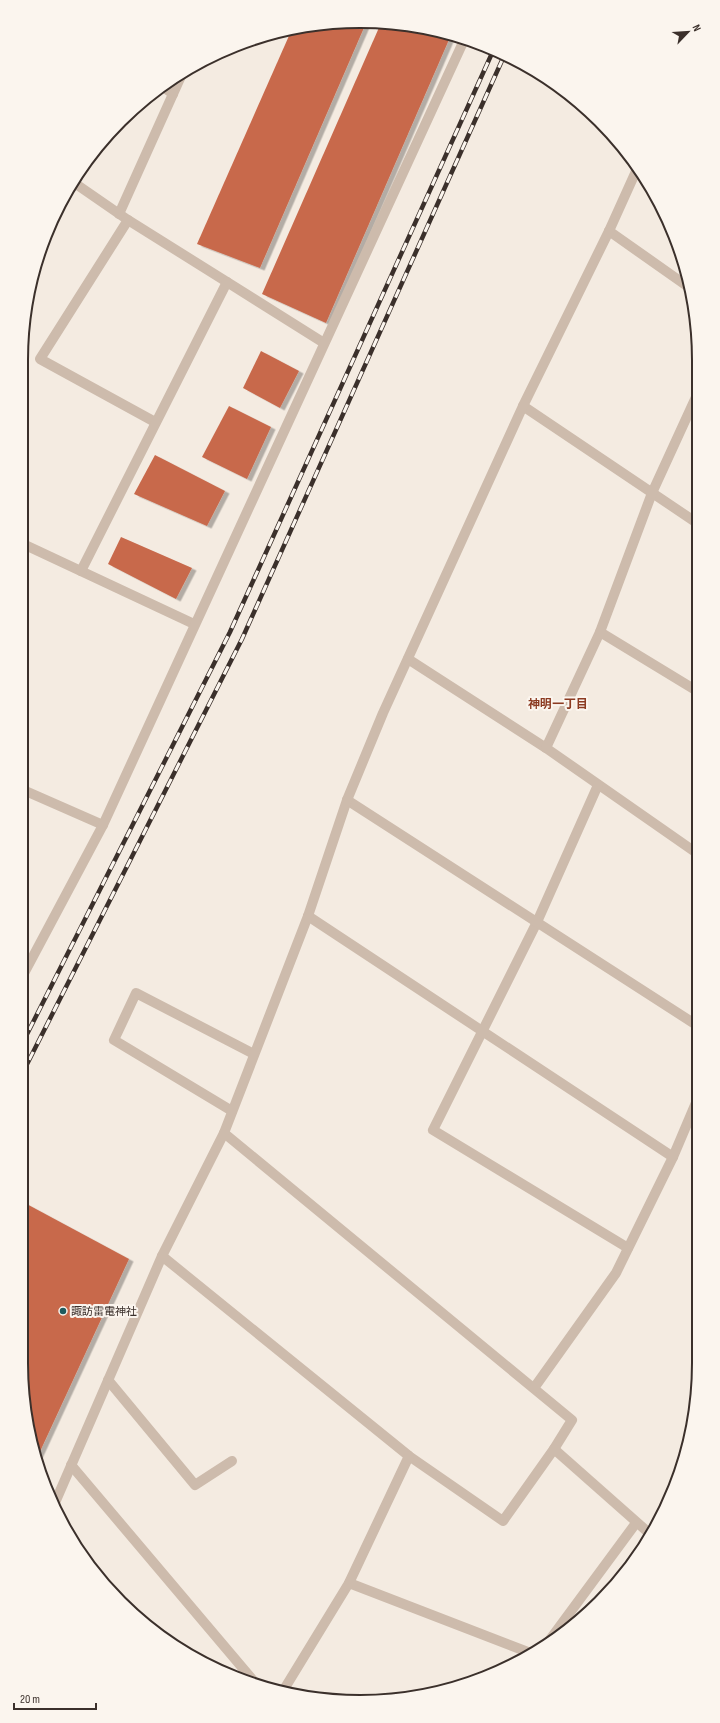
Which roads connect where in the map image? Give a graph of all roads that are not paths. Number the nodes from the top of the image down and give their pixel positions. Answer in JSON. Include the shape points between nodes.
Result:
{"nodes":[{"id":1,"x":462,"y":44,"type":"edge"},
{"id":2,"x":178,"y":83,"type":"edge"},
{"id":3,"x":168,"y":90,"type":"edge"},
{"id":4,"x":173,"y":94,"type":"junction"},
{"id":5,"x":635,"y":174,"type":"edge"},
{"id":6,"x":78,"y":185,"type":"edge"},
{"id":7,"x":119,"y":214,"type":"junction"},
{"id":8,"x":128,"y":220,"type":"junction"},
{"id":9,"x":609,"y":231,"type":"junction"},
{"id":10,"x":227,"y":282,"type":"junction"},
{"id":11,"x":683,"y":283,"type":"edge"},
{"id":12,"x":324,"y":343,"type":"junction"},
{"id":13,"x":523,"y":406,"type":"junction"},
{"id":14,"x":692,"y":406,"type":"edge"},
{"id":15,"x":155,"y":422,"type":"junction"},
{"id":16,"x":652,"y":493,"type":"junction"},
{"id":17,"x":692,"y":520,"type":"edge"},
{"id":18,"x":28,"y":546,"type":"edge"},
{"id":19,"x":81,"y":570,"type":"junction"},
{"id":20,"x":194,"y":624,"type":"junction"},
{"id":21,"x":600,"y":632,"type":"junction"},
{"id":22,"x":408,"y":659,"type":"junction"},
{"id":23,"x":692,"y":688,"type":"edge"},
{"id":24,"x":546,"y":748,"type":"junction"},
{"id":25,"x":598,"y":785,"type":"junction"},
{"id":26,"x":28,"y":792,"type":"edge"},
{"id":27,"x":347,"y":800,"type":"junction"},
{"id":28,"x":103,"y":825,"type":"junction"},
{"id":29,"x":692,"y":850,"type":"edge"},
{"id":30,"x":308,"y":916,"type":"junction"},
{"id":31,"x":537,"y":922,"type":"junction"},
{"id":32,"x":28,"y":966,"type":"edge"},
{"id":33,"x":692,"y":1022,"type":"edge"},
{"id":34,"x":483,"y":1032,"type":"junction"},
{"id":35,"x":254,"y":1054,"type":"junction"},
{"id":36,"x":232,"y":1111,"type":"junction"},
{"id":37,"x":692,"y":1112,"type":"edge"},
{"id":38,"x":224,"y":1133,"type":"junction"},
{"id":39,"x":673,"y":1157,"type":"junction"},
{"id":40,"x":628,"y":1248,"type":"junction"},
{"id":41,"x":162,"y":1256,"type":"junction"},
{"id":42,"x":108,"y":1380,"type":"junction"},
{"id":43,"x":534,"y":1388,"type":"junction"},
{"id":44,"x":554,"y":1449,"type":"junction"},
{"id":45,"x":409,"y":1456,"type":"junction"},
{"id":46,"x":232,"y":1461,"type":"dead end"},
{"id":47,"x":71,"y":1465,"type":"junction"},
{"id":48,"x":57,"y":1498,"type":"edge"},
{"id":49,"x":636,"y":1523,"type":"junction"},
{"id":50,"x":646,"y":1532,"type":"edge"},
{"id":51,"x":349,"y":1583,"type":"junction"},
{"id":52,"x":558,"y":1629,"type":"edge"},
{"id":53,"x":526,"y":1651,"type":"edge"},
{"id":54,"x":249,"y":1676,"type":"edge"},
{"id":55,"x":286,"y":1687,"type":"edge"}],
"edges":[{"from":1,"to":12,"type":"street"},
{"from":2,"to":4,"type":"street"},
{"from":3,"to":4,"type":"street"},
{"from":4,"to":7,"type":"street"},
{"from":5,"to":9,"type":"street"},
{"from":6,"to":7,"type":"street"},
{"from":7,"to":8,"type":"street"},
{"from":8,"to":10,"type":"street"},
{"from":8,"to":15,"type":"street","via":[[40,359]]},
{"from":9,"to":11,"type":"street"},
{"from":9,"to":13,"type":"street"},
{"from":10,"to":12,"type":"street"},
{"from":10,"to":15,"type":"street"},
{"from":12,"to":20,"type":"street"},
{"from":13,"to":16,"type":"street"},
{"from":13,"to":22,"type":"street"},
{"from":14,"to":16,"type":"street"},
{"from":15,"to":19,"type":"street"},
{"from":16,"to":17,"type":"street"},
{"from":16,"to":21,"type":"street"},
{"from":18,"to":19,"type":"street"},
{"from":19,"to":20,"type":"street"},
{"from":20,"to":28,"type":"street"},
{"from":21,"to":23,"type":"street"},
{"from":21,"to":24,"type":"street"},
{"from":22,"to":24,"type":"street"},
{"from":22,"to":27,"type":"street"},
{"from":24,"to":25,"type":"street"},
{"from":25,"to":29,"type":"street"},
{"from":25,"to":31,"type":"street"},
{"from":26,"to":28,"type":"street"},
{"from":27,"to":30,"type":"street"},
{"from":27,"to":31,"type":"street"},
{"from":28,"to":32,"type":"street"},
{"from":30,"to":34,"type":"street"},
{"from":30,"to":35,"type":"street"},
{"from":31,"to":33,"type":"street"},
{"from":31,"to":34,"type":"street"},
{"from":34,"to":39,"type":"street"},
{"from":34,"to":40,"type":"street","via":[[433,1130]]},
{"from":35,"to":36,"type":"street"},
{"from":35,"to":36,"type":"street","via":[[136,993],[114,1040]]},
{"from":36,"to":38,"type":"street"},
{"from":37,"to":39,"type":"street"},
{"from":38,"to":41,"type":"street"},
{"from":38,"to":43,"type":"street"},
{"from":39,"to":40,"type":"street"},
{"from":40,"to":43,"type":"street","via":[[616,1273]]},
{"from":41,"to":42,"type":"street"},
{"from":41,"to":45,"type":"street"},
{"from":42,"to":46,"type":"street","via":[[195,1485]]},
{"from":42,"to":47,"type":"street"},
{"from":43,"to":44,"type":"street","via":[[572,1420]]},
{"from":44,"to":45,"type":"street","via":[[503,1521]]},
{"from":44,"to":49,"type":"street"},
{"from":45,"to":51,"type":"street"},
{"from":47,"to":48,"type":"street"},
{"from":47,"to":54,"type":"street"},
{"from":49,"to":50,"type":"street"},
{"from":49,"to":52,"type":"street"},
{"from":51,"to":53,"type":"street"},
{"from":51,"to":55,"type":"street"}]}
